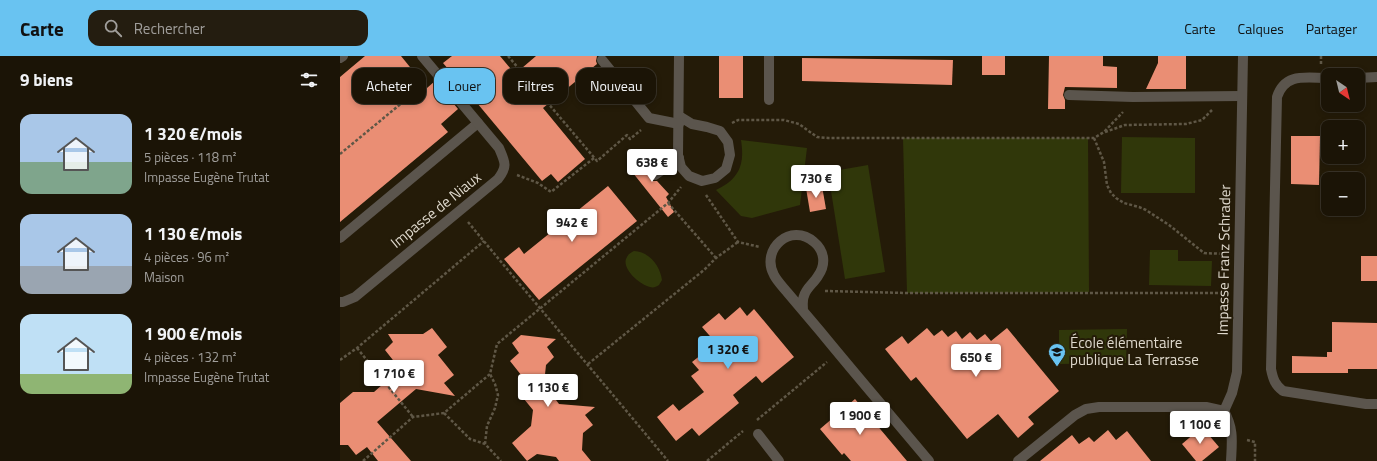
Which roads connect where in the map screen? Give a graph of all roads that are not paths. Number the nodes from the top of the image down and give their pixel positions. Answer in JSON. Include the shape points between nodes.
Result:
{"nodes":[{"id":1,"x":343,"y":56,"type":"edge"},
{"id":2,"x":422,"y":56,"type":"edge"},
{"id":3,"x":678,"y":56,"type":"edge"},
{"id":4,"x":769,"y":56,"type":"edge"},
{"id":5,"x":1243,"y":56,"type":"edge"},
{"id":6,"x":340,"y":58,"type":"edge"},
{"id":7,"x":602,"y":60,"type":"dead end"},
{"id":8,"x":1321,"y":78,"type":"edge"},
{"id":9,"x":1365,"y":78,"type":"edge"},
{"id":10,"x":1377,"y":78,"type":"edge"},
{"id":11,"x":1070,"y":95,"type":"dead end"},
{"id":12,"x":1242,"y":96,"type":"junction"},
{"id":13,"x":769,"y":100,"type":"dead end"},
{"id":14,"x":679,"y":120,"type":"junction"},
{"id":15,"x":478,"y":123,"type":"junction"},
{"id":16,"x":679,"y":158,"type":"junction"},
{"id":17,"x":655,"y":175,"type":"dead end"},
{"id":18,"x":340,"y":238,"type":"edge"},
{"id":19,"x":340,"y":302,"type":"edge"},
{"id":20,"x":803,"y":311,"type":"junction"},
{"id":21,"x":1377,"y":404,"type":"edge"},
{"id":22,"x":1224,"y":411,"type":"junction"},
{"id":23,"x":758,"y":434,"type":"dead end"},
{"id":24,"x":779,"y":461,"type":"edge"},
{"id":25,"x":929,"y":461,"type":"edge"},
{"id":26,"x":1018,"y":461,"type":"edge"},
{"id":27,"x":1231,"y":461,"type":"edge"}],
"edges":[{"from":1,"to":6,"type":"street"},
{"from":2,"to":15,"type":"street","name":"Impasse de Niaux"},
{"from":3,"to":14,"type":"street"},
{"from":4,"to":13,"type":"street"},
{"from":5,"to":12,"type":"street","name":"Impasse Franz Schrader"},
{"from":7,"to":14,"type":"street","via":[[649,118]]},
{"from":8,"to":21,"type":"street","via":[[1293,78],[1284,84],[1277,97],[1271,369],[1273,379],[1283,391]]},
{"from":9,"to":10,"type":"street"},
{"from":11,"to":12,"type":"street"},
{"from":12,"to":22,"type":"street","name":"Impasse Franz Schrader","via":[[1237,372]]},
{"from":14,"to":16,"type":"street"},
{"from":14,"to":16,"type":"street","via":[[720,131],[728,142],[730,155],[726,169],[715,178],[702,181],[690,176],[681,167]]},
{"from":15,"to":18,"type":"street"},
{"from":15,"to":19,"type":"street","name":"Impasse de Niaux","via":[[499,148],[505,160],[504,171],[498,179],[355,297]]},
{"from":16,"to":17,"type":"street"},
{"from":20,"to":20,"type":"street","via":[[803,296],[819,276],[824,263],[822,250],[803,235],[791,235],[779,241],[772,250],[770,264],[774,276]]},
{"from":20,"to":25,"type":"street"},
{"from":22,"to":26,"type":"street","via":[[1206,407],[1099,407],[1086,410],[1075,415]]},
{"from":22,"to":27,"type":"street","via":[[1233,436]]},
{"from":23,"to":24,"type":"street"}]}
